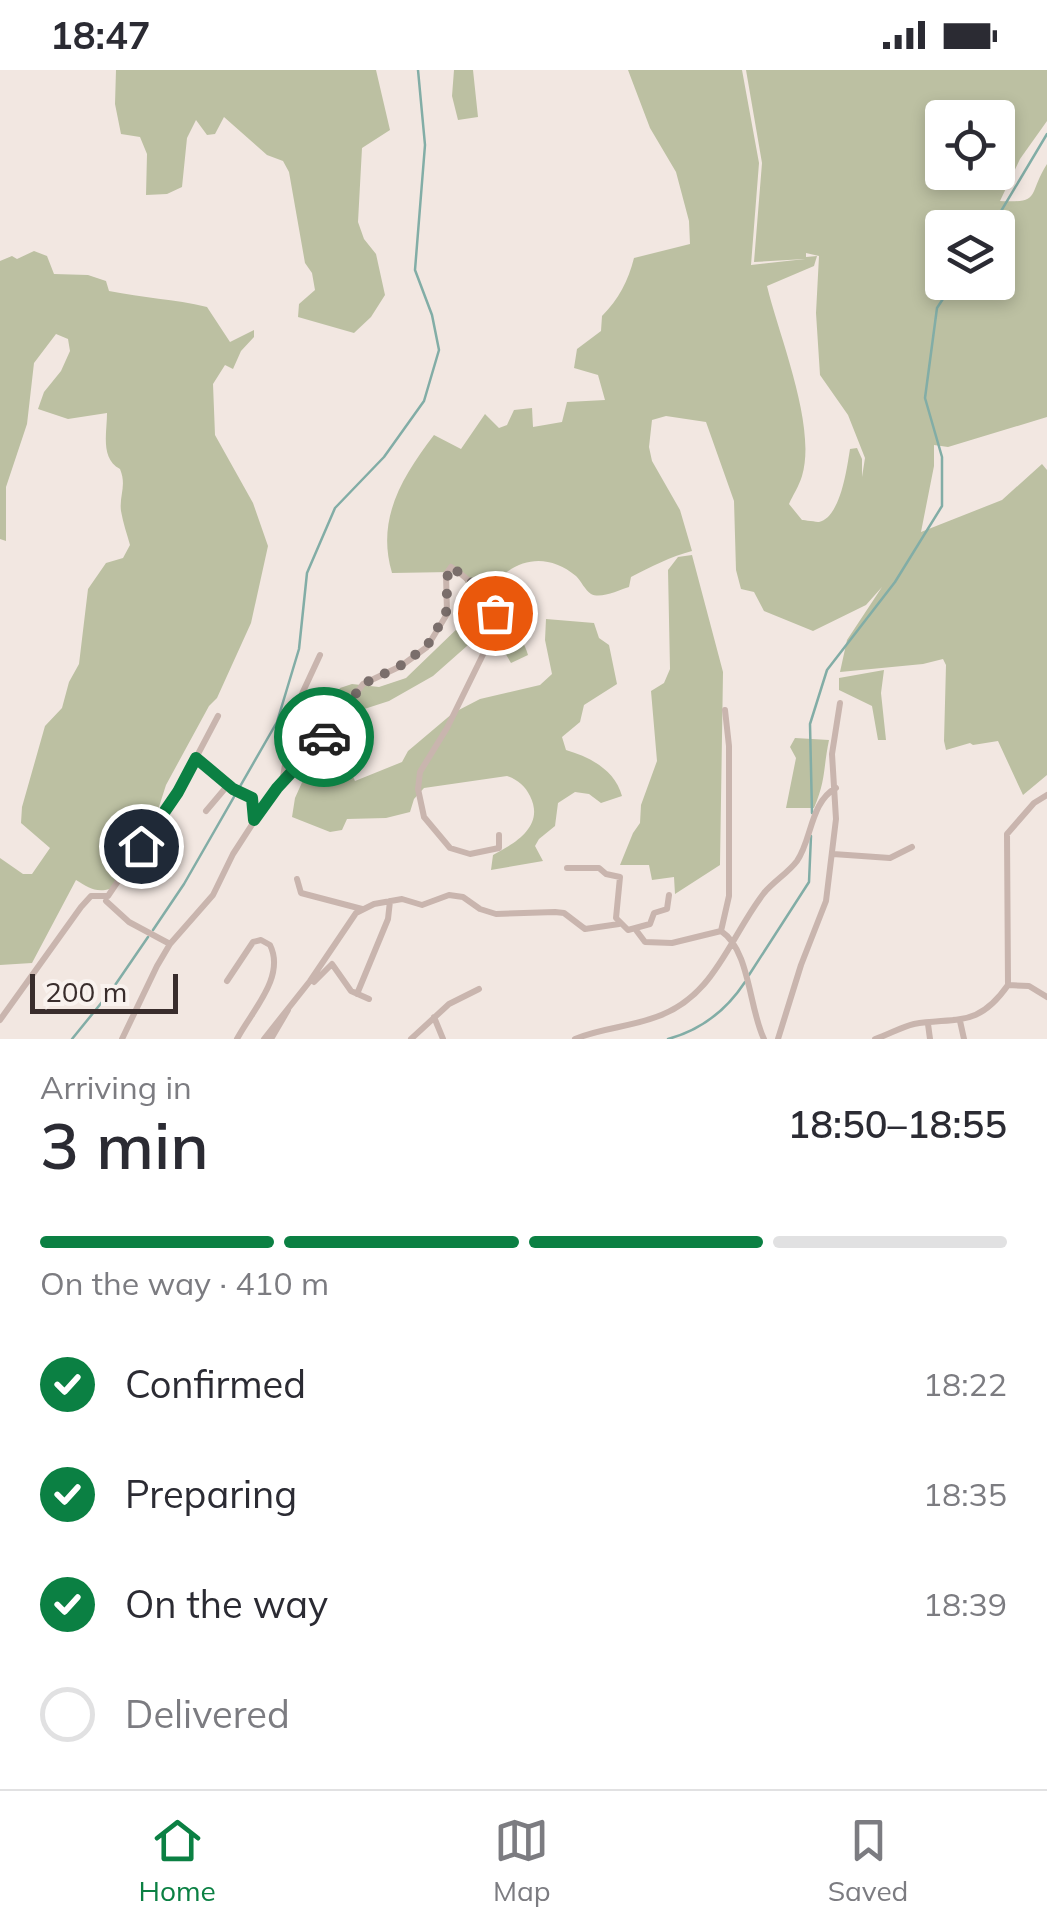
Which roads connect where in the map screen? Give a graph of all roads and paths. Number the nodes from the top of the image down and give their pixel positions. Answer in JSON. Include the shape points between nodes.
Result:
{"nodes":[{"id":1,"x":320,"y":654,"type":"dead end"},
{"id":2,"x":840,"y":703,"type":"dead end"},
{"id":3,"x":725,"y":710,"type":"dead end"},
{"id":4,"x":218,"y":716,"type":"dead end"},
{"id":5,"x":196,"y":758,"type":"junction"},
{"id":6,"x":228,"y":784,"type":"junction"},
{"id":7,"x":277,"y":788,"type":"junction"},
{"id":8,"x":836,"y":788,"type":"junction"},
{"id":9,"x":1047,"y":794,"type":"edge"},
{"id":10,"x":206,"y":812,"type":"dead end"},
{"id":11,"x":254,"y":820,"type":"junction"},
{"id":12,"x":499,"y":835,"type":"dead end"},
{"id":13,"x":912,"y":847,"type":"dead end"},
{"id":14,"x":833,"y":854,"type":"junction"},
{"id":15,"x":568,"y":868,"type":"dead end"},
{"id":16,"x":297,"y":880,"type":"dead end"},
{"id":17,"x":669,"y":895,"type":"dead end"},
{"id":18,"x":106,"y":901,"type":"dead end"},
{"id":19,"x":390,"y":901,"type":"junction"},
{"id":20,"x":362,"y":909,"type":"junction"},
{"id":21,"x":619,"y":924,"type":"junction"},
{"id":22,"x":636,"y":930,"type":"junction"},
{"id":23,"x":721,"y":931,"type":"junction"},
{"id":24,"x":734,"y":943,"type":"junction"},
{"id":25,"x":170,"y":944,"type":"junction"},
{"id":26,"x":228,"y":981,"type":"dead end"},
{"id":27,"x":1008,"y":986,"type":"junction"},
{"id":28,"x":479,"y":989,"type":"dead end"},
{"id":29,"x":302,"y":992,"type":"junction"},
{"id":30,"x":357,"y":994,"type":"junction"},
{"id":31,"x":1047,"y":996,"type":"edge"},
{"id":32,"x":369,"y":999,"type":"dead end"},
{"id":33,"x":434,"y":1017,"type":"junction"},
{"id":34,"x":0,"y":1020,"type":"edge"},
{"id":35,"x":960,"y":1021,"type":"junction"},
{"id":36,"x":928,"y":1024,"type":"junction"},
{"id":37,"x":122,"y":1039,"type":"edge"},
{"id":38,"x":237,"y":1039,"type":"edge"},
{"id":39,"x":267,"y":1039,"type":"edge"},
{"id":40,"x":411,"y":1039,"type":"edge"},
{"id":41,"x":443,"y":1039,"type":"edge"},
{"id":42,"x":575,"y":1039,"type":"edge"},
{"id":43,"x":764,"y":1039,"type":"edge"},
{"id":44,"x":778,"y":1039,"type":"edge"},
{"id":45,"x":875,"y":1039,"type":"edge"},
{"id":46,"x":930,"y":1039,"type":"edge"},
{"id":47,"x":964,"y":1039,"type":"edge"}],
"edges":[{"from":1,"to":7,"type":"street","via":[[294,710]]},
{"from":2,"to":8,"type":"street","via":[[832,754]]},
{"from":3,"to":23,"type":"street","via":[[729,896]]},
{"from":4,"to":5,"type":"street"},
{"from":5,"to":6,"type":"street"},
{"from":5,"to":34,"type":"street","via":[[108,896],[91,896],[81,907]]},
{"from":6,"to":10,"type":"street"},
{"from":6,"to":11,"type":"street","via":[[252,798]]},
{"from":7,"to":11,"type":"street"},
{"from":7,"to":12,"type":"street","via":[[363,684],[427,646],[446,614],[451,567],[482,594],[496,628],[420,772],[419,798],[430,826],[450,848],[488,851],[498,848]]},
{"from":8,"to":14,"type":"street"},
{"from":8,"to":24,"type":"street","via":[[808,829],[799,859],[766,891]]},
{"from":9,"to":27,"type":"street","via":[[1008,834]]},
{"from":11,"to":25,"type":"street","via":[[213,895]]},
{"from":13,"to":14,"type":"street","via":[[890,858]]},
{"from":14,"to":44,"type":"street","via":[[826,900]]},
{"from":15,"to":21,"type":"street","via":[[600,868],[620,877]]},
{"from":16,"to":20,"type":"street","via":[[302,893]]},
{"from":17,"to":22,"type":"street","via":[[667,909]]},
{"from":18,"to":25,"type":"street"},
{"from":19,"to":20,"type":"street"},
{"from":19,"to":21,"type":"street","via":[[422,905],[456,895],[496,914],[555,912],[586,928]]},
{"from":19,"to":30,"type":"street"},
{"from":20,"to":29,"type":"street"},
{"from":21,"to":22,"type":"street"},
{"from":22,"to":23,"type":"street","via":[[657,944]]},
{"from":23,"to":24,"type":"street"},
{"from":24,"to":42,"type":"street","via":[[704,986],[680,1005]]},
{"from":24,"to":43,"type":"street"},
{"from":25,"to":37,"type":"street"},
{"from":26,"to":38,"type":"street","via":[[254,942],[270,945],[270,984]]},
{"from":27,"to":31,"type":"street","via":[[1029,986]]},
{"from":27,"to":35,"type":"street","via":[[995,1004]]},
{"from":28,"to":33,"type":"street"},
{"from":29,"to":30,"type":"street","via":[[332,964]]},
{"from":29,"to":39,"type":"street"},
{"from":30,"to":32,"type":"street"},
{"from":33,"to":40,"type":"street"},
{"from":33,"to":41,"type":"street"},
{"from":35,"to":36,"type":"street"},
{"from":35,"to":47,"type":"street"},
{"from":36,"to":45,"type":"street"},
{"from":36,"to":46,"type":"street"}]}
